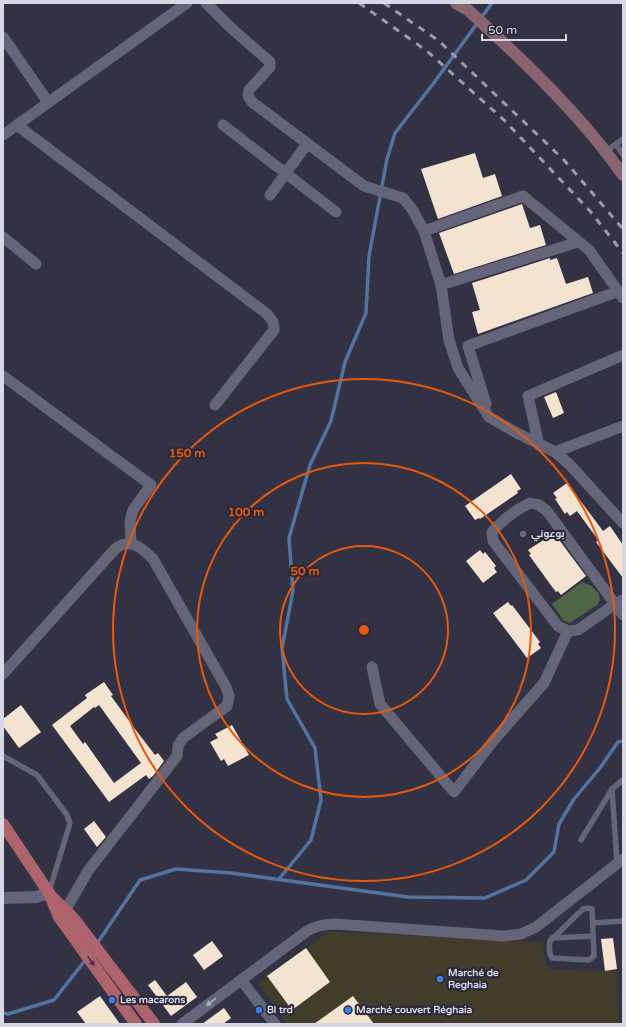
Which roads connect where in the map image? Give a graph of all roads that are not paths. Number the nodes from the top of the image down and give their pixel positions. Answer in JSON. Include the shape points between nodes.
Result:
{"nodes":[{"id":1,"x":187,"y":3,"type":"edge"},
{"id":2,"x":206,"y":3,"type":"edge"},
{"id":3,"x":456,"y":3,"type":"edge"},
{"id":4,"x":3,"y":37,"type":"edge"},
{"id":5,"x":48,"y":102,"type":"junction"},
{"id":6,"x":17,"y":125,"type":"junction"},
{"id":7,"x":223,"y":125,"type":"dead end"},
{"id":8,"x":3,"y":135,"type":"edge"},
{"id":9,"x":623,"y":139,"type":"edge"},
{"id":10,"x":307,"y":144,"type":"junction"},
{"id":11,"x":611,"y":148,"type":"junction"},
{"id":12,"x":623,"y":155,"type":"edge"},
{"id":13,"x":286,"y":173,"type":"junction"},
{"id":14,"x":623,"y":176,"type":"edge"},
{"id":15,"x":270,"y":195,"type":"dead end"},
{"id":16,"x":336,"y":212,"type":"dead end"},
{"id":17,"x":424,"y":231,"type":"junction"},
{"id":18,"x":3,"y":237,"type":"edge"},
{"id":19,"x":578,"y":242,"type":"junction"},
{"id":20,"x":36,"y":264,"type":"dead end"},
{"id":21,"x":441,"y":285,"type":"junction"},
{"id":22,"x":621,"y":294,"type":"edge"},
{"id":23,"x":623,"y":355,"type":"edge"},
{"id":24,"x":3,"y":376,"type":"edge"},
{"id":25,"x":215,"y":404,"type":"dead end"},
{"id":26,"x":489,"y":417,"type":"junction"},
{"id":27,"x":623,"y":426,"type":"edge"},
{"id":28,"x":539,"y":445,"type":"junction"},
{"id":29,"x":555,"y":452,"type":"junction"},
{"id":30,"x":623,"y":523,"type":"edge"},
{"id":31,"x":131,"y":543,"type":"junction"},
{"id":32,"x":619,"y":602,"type":"edge"},
{"id":33,"x":623,"y":615,"type":"edge"},
{"id":34,"x":568,"y":631,"type":"junction"},
{"id":35,"x":372,"y":668,"type":"dead end"},
{"id":36,"x":3,"y":674,"type":"edge"},
{"id":37,"x":3,"y":756,"type":"edge"},
{"id":38,"x":623,"y":780,"type":"edge"},
{"id":39,"x":612,"y":789,"type":"junction"},
{"id":40,"x":3,"y":824,"type":"edge"},
{"id":41,"x":581,"y":840,"type":"dead end"},
{"id":42,"x":620,"y":861,"type":"edge"},
{"id":43,"x":48,"y":893,"type":"junction"},
{"id":44,"x":3,"y":898,"type":"edge"},
{"id":45,"x":66,"y":909,"type":"junction"},
{"id":46,"x":623,"y":921,"type":"edge"},
{"id":47,"x":593,"y":923,"type":"junction"},
{"id":48,"x":76,"y":931,"type":"junction"},
{"id":49,"x":593,"y":936,"type":"junction"},
{"id":50,"x":552,"y":938,"type":"junction"},
{"id":51,"x":241,"y":980,"type":"junction"},
{"id":52,"x":136,"y":1024,"type":"edge"},
{"id":53,"x":154,"y":1024,"type":"edge"},
{"id":54,"x":182,"y":1024,"type":"edge"},
{"id":55,"x":274,"y":1024,"type":"edge"}],
"edges":[{"from":1,"to":5,"type":"street"},
{"from":2,"to":10,"type":"street","via":[[270,62],[270,67],[249,90],[248,96],[252,102]]},
{"from":3,"to":11,"type":"main road","via":[[490,30],[580,121]]},
{"from":4,"to":5,"type":"street"},
{"from":5,"to":6,"type":"street"},
{"from":6,"to":8,"type":"street"},
{"from":6,"to":25,"type":"street","via":[[267,314],[273,322],[274,330]]},
{"from":7,"to":13,"type":"street"},
{"from":9,"to":11,"type":"lane"},
{"from":10,"to":13,"type":"street"},
{"from":10,"to":17,"type":"street","via":[[364,186],[403,198]]},
{"from":11,"to":12,"type":"lane"},
{"from":11,"to":14,"type":"main road"},
{"from":13,"to":15,"type":"street"},
{"from":13,"to":16,"type":"street"},
{"from":17,"to":19,"type":"street","via":[[523,196]]},
{"from":17,"to":21,"type":"street"},
{"from":18,"to":20,"type":"street"},
{"from":19,"to":21,"type":"street"},
{"from":19,"to":22,"type":"street","via":[[589,250]]},
{"from":21,"to":26,"type":"street","via":[[449,340],[458,368]]},
{"from":22,"to":26,"type":"street","via":[[468,346]]},
{"from":23,"to":28,"type":"street","via":[[528,396]]},
{"from":24,"to":31,"type":"street","via":[[151,485],[133,510],[130,521]]},
{"from":26,"to":28,"type":"street"},
{"from":27,"to":29,"type":"street"},
{"from":28,"to":29,"type":"street"},
{"from":29,"to":30,"type":"street"},
{"from":31,"to":36,"type":"street","via":[[121,544],[115,549]]},
{"from":31,"to":45,"type":"street","via":[[143,549],[152,559],[229,696],[227,706],[183,738],[178,746],[177,756],[88,870]]},
{"from":32,"to":33,"type":"street"},
{"from":32,"to":34,"type":"street","via":[[578,630]]},
{"from":32,"to":34,"type":"street","via":[[547,511],[539,505],[530,503],[521,507],[497,525],[492,532],[493,541],[558,626]]},
{"from":34,"to":35,"type":"street","via":[[544,683],[493,741],[454,792],[380,704]]},
{"from":37,"to":43,"type":"lane","via":[[37,775],[67,815],[70,823]]},
{"from":38,"to":39,"type":"lane"},
{"from":39,"to":41,"type":"lane"},
{"from":39,"to":42,"type":"lane"},
{"from":40,"to":43,"type":"main road"},
{"from":42,"to":51,"type":"street","via":[[536,927],[520,934],[504,936],[320,925],[307,931]]},
{"from":43,"to":44,"type":"street","via":[[36,897]]},
{"from":43,"to":45,"type":"main road"},
{"from":43,"to":48,"type":"main road","via":[[59,917]]},
{"from":45,"to":48,"type":"main road"},
{"from":46,"to":47,"type":"lane"},
{"from":47,"to":49,"type":"lane"},
{"from":47,"to":50,"type":"lane","via":[[592,909],[584,909]]},
{"from":48,"to":52,"type":"main road","one_way":true,"via":[[110,988]]},
{"from":48,"to":53,"type":"main road","via":[[120,980]]},
{"from":49,"to":50,"type":"lane"},
{"from":49,"to":50,"type":"lane","via":[[594,956],[589,960],[552,958],[549,944]]},
{"from":51,"to":54,"type":"street","one_way":true},
{"from":51,"to":55,"type":"street"}]}
